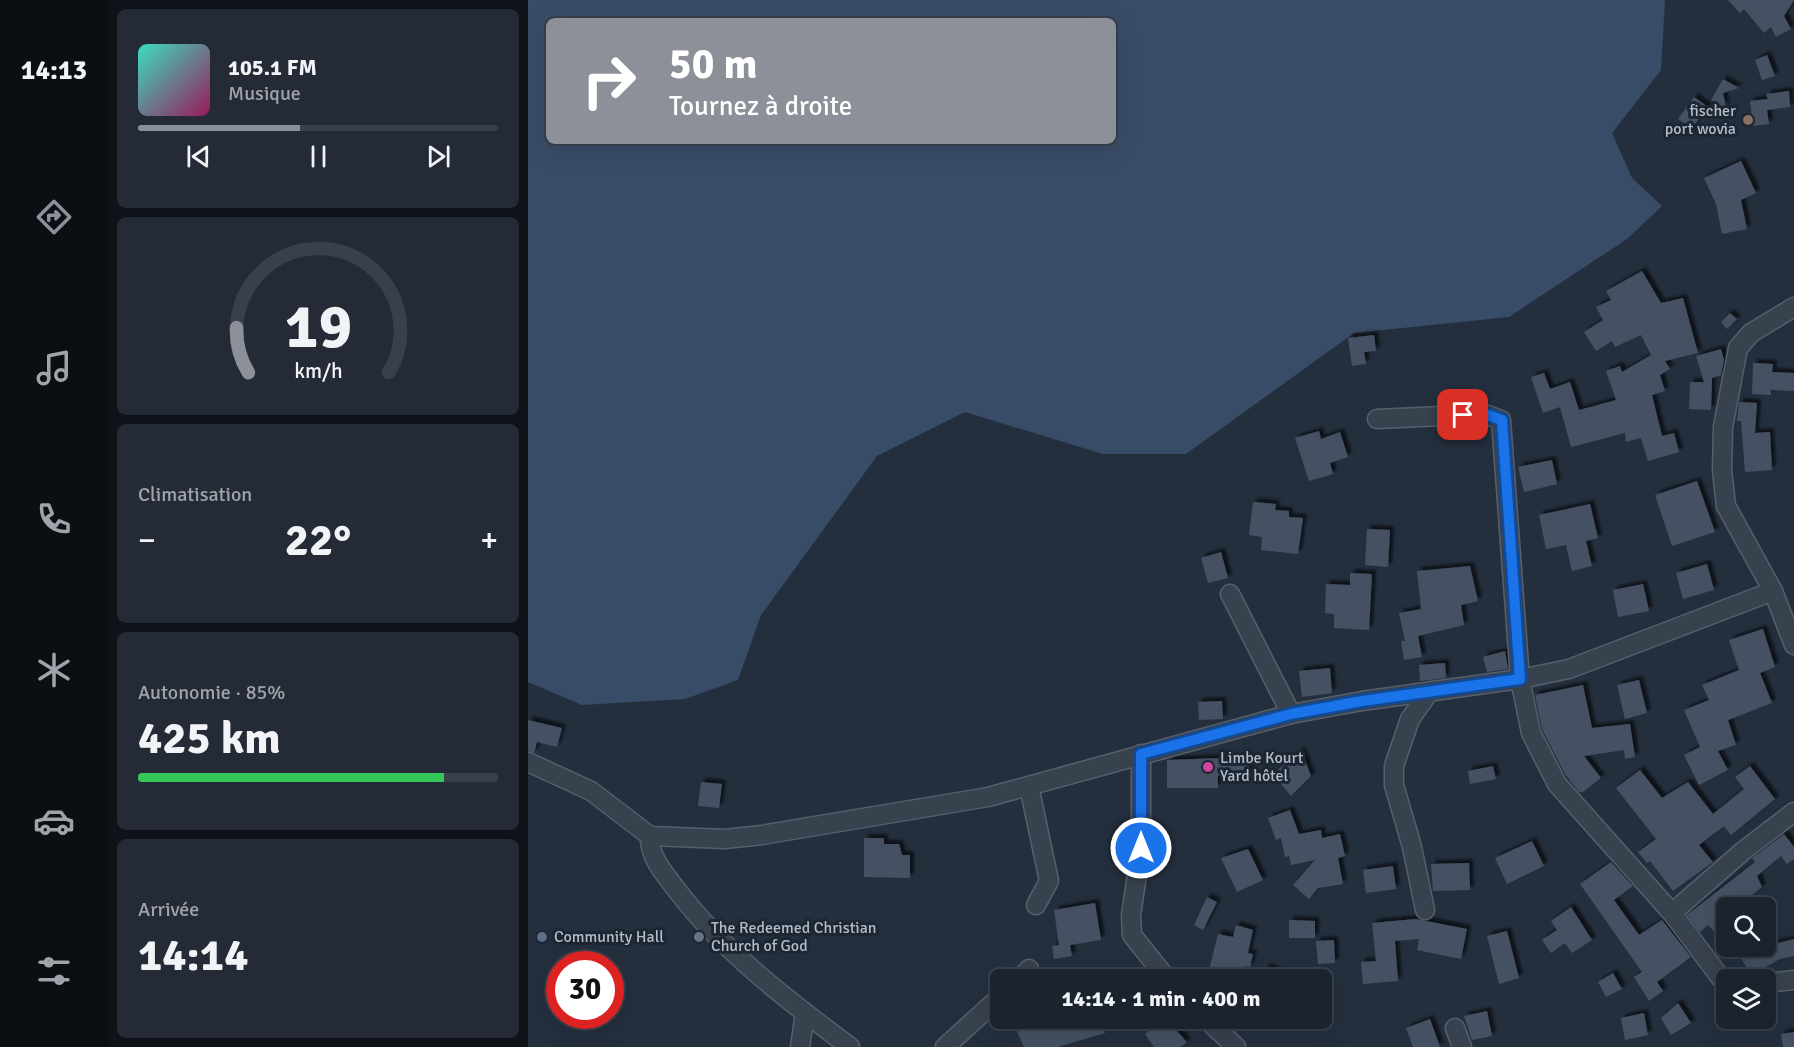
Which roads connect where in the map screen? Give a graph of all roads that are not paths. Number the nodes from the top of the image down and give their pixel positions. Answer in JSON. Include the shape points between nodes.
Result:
{"nodes":[{"id":1,"x":1794,"y":307,"type":"edge"},
{"id":2,"x":1377,"y":419,"type":"dead end"},
{"id":3,"x":1773,"y":591,"type":"junction"},
{"id":4,"x":1230,"y":594,"type":"dead end"},
{"id":5,"x":1794,"y":645,"type":"edge"},
{"id":6,"x":1520,"y":679,"type":"junction"},
{"id":7,"x":1430,"y":691,"type":"junction"},
{"id":8,"x":1291,"y":714,"type":"junction"},
{"id":9,"x":1141,"y":754,"type":"junction"},
{"id":10,"x":528,"y":762,"type":"edge"},
{"id":11,"x":1029,"y":786,"type":"junction"},
{"id":12,"x":1794,"y":812,"type":"edge"},
{"id":13,"x":650,"y":836,"type":"junction"},
{"id":14,"x":1036,"y":905,"type":"dead end"},
{"id":15,"x":1425,"y":910,"type":"dead end"},
{"id":16,"x":1672,"y":913,"type":"junction"},
{"id":17,"x":1159,"y":969,"type":"edge"},
{"id":18,"x":1716,"y":972,"type":"edge"},
{"id":19,"x":1794,"y":980,"type":"edge"},
{"id":20,"x":1776,"y":982,"type":"edge"},
{"id":21,"x":990,"y":1006,"type":"edge"},
{"id":22,"x":805,"y":1013,"type":"junction"},
{"id":23,"x":1455,"y":1028,"type":"dead end"},
{"id":24,"x":1217,"y":1029,"type":"edge"},
{"id":25,"x":800,"y":1047,"type":"edge"},
{"id":26,"x":850,"y":1047,"type":"edge"},
{"id":27,"x":945,"y":1047,"type":"edge"},
{"id":28,"x":1236,"y":1047,"type":"edge"},
{"id":29,"x":1462,"y":1047,"type":"edge"}],
"edges":[{"from":1,"to":3,"type":"street","via":[[1751,333],[1738,348],[1723,427],[1726,506]]},
{"from":2,"to":6,"type":"street","via":[[1485,414],[1502,420]]},
{"from":3,"to":5,"type":"street"},
{"from":3,"to":6,"type":"street","via":[[1604,657]]},
{"from":4,"to":8,"type":"street"},
{"from":6,"to":7,"type":"street"},
{"from":6,"to":16,"type":"street","via":[[1531,733],[1557,784]]},
{"from":7,"to":8,"type":"street"},
{"from":7,"to":15,"type":"street","via":[[1410,719],[1394,766],[1394,785]]},
{"from":8,"to":9,"type":"street"},
{"from":9,"to":11,"type":"street"},
{"from":9,"to":17,"type":"street","via":[[1141,848],[1131,915],[1132,935]]},
{"from":10,"to":13,"type":"street","via":[[591,791]]},
{"from":11,"to":13,"type":"street","via":[[927,808],[736,838]]},
{"from":11,"to":14,"type":"street","via":[[1049,881]]},
{"from":12,"to":16,"type":"street"},
{"from":13,"to":22,"type":"street","via":[[650,847],[661,869],[704,923],[729,951]]},
{"from":16,"to":18,"type":"street"},
{"from":19,"to":20,"type":"street"},
{"from":21,"to":27,"type":"street"},
{"from":22,"to":25,"type":"street"},
{"from":22,"to":26,"type":"street"},
{"from":23,"to":29,"type":"street"},
{"from":24,"to":28,"type":"street"}]}
